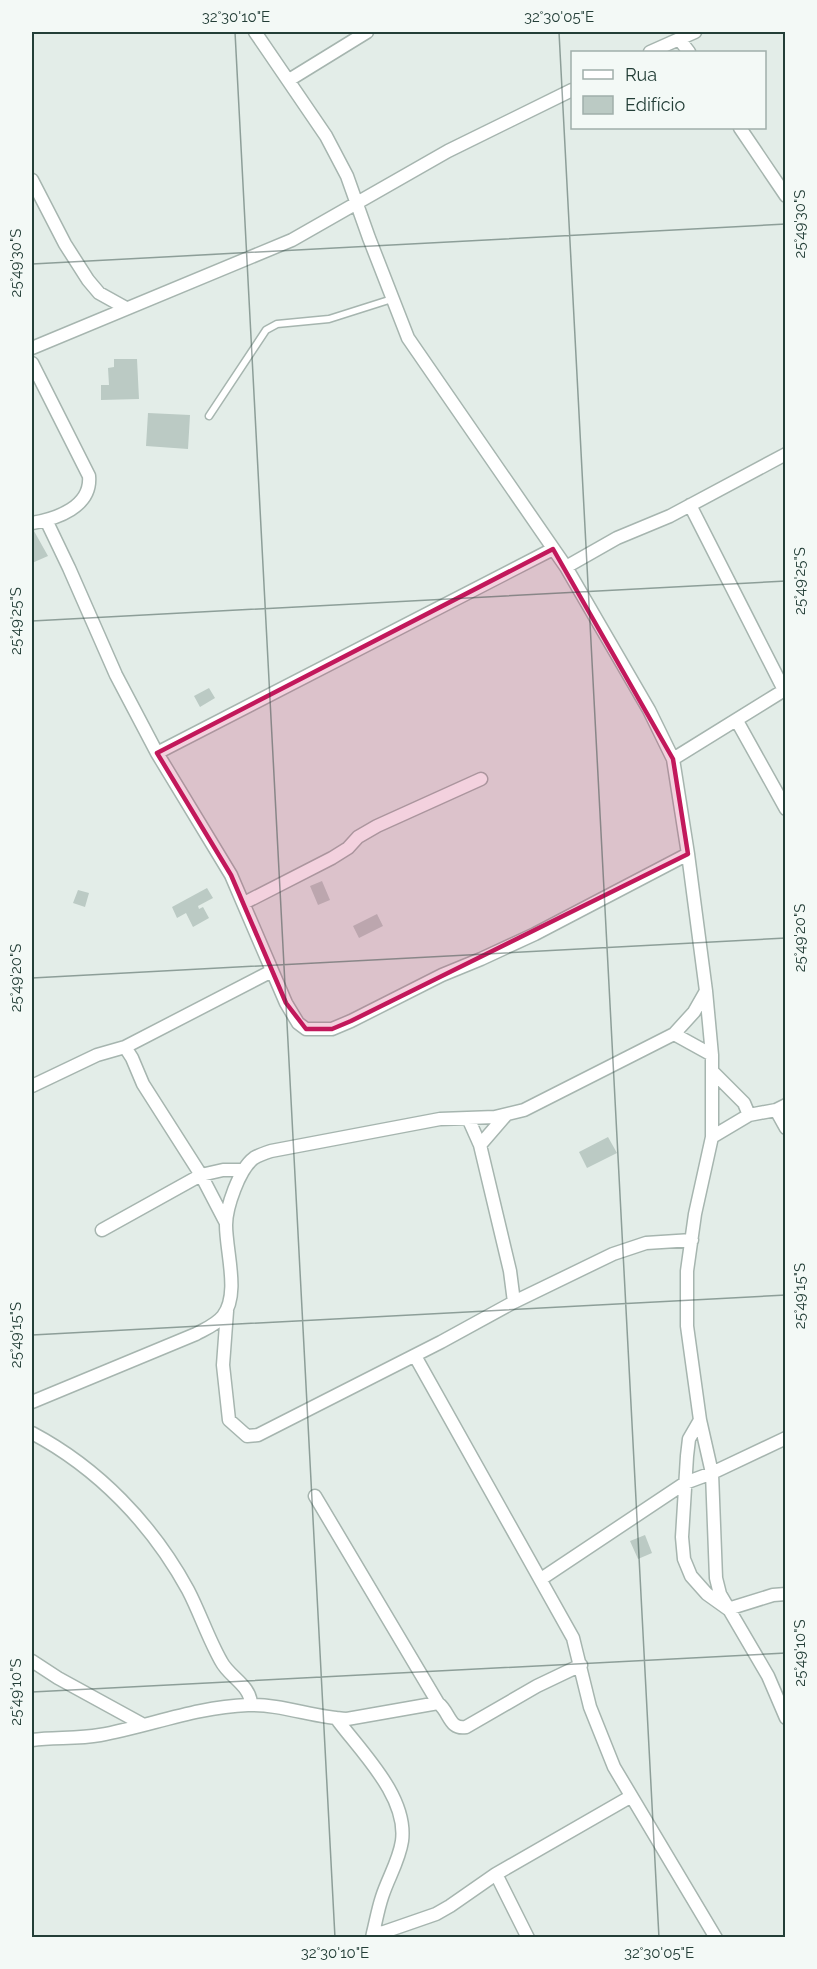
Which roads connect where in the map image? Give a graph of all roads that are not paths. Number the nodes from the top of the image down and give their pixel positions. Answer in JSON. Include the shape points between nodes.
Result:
{"nodes":[{"id":1,"x":255,"y":32,"type":"edge"},
{"id":2,"x":367,"y":32,"type":"edge"},
{"id":3,"x":695,"y":32,"type":"edge"},
{"id":4,"x":679,"y":39,"type":"junction"},
{"id":5,"x":652,"y":51,"type":"edge"},
{"id":6,"x":688,"y":51,"type":"edge"},
{"id":7,"x":289,"y":80,"type":"junction"},
{"id":8,"x":571,"y":91,"type":"edge"},
{"id":9,"x":741,"y":129,"type":"edge"},
{"id":10,"x":32,"y":180,"type":"edge"},
{"id":11,"x":786,"y":196,"type":"edge"},
{"id":12,"x":358,"y":204,"type":"junction"},
{"id":13,"x":99,"y":293,"type":"junction"},
{"id":14,"x":392,"y":299,"type":"junction"},
{"id":15,"x":126,"y":308,"type":"junction"},
{"id":16,"x":96,"y":320,"type":"junction"},
{"id":17,"x":32,"y":348,"type":"edge"},
{"id":18,"x":32,"y":363,"type":"edge"},
{"id":19,"x":209,"y":416,"type":"dead end"},
{"id":20,"x":786,"y":454,"type":"edge"},
{"id":21,"x":690,"y":505,"type":"junction"},
{"id":22,"x":46,"y":520,"type":"junction"},
{"id":23,"x":32,"y":523,"type":"edge"},
{"id":24,"x":553,"y":549,"type":"junction"},
{"id":25,"x":566,"y":567,"type":"junction"},
{"id":26,"x":785,"y":690,"type":"edge"},
{"id":27,"x":737,"y":721,"type":"junction"},
{"id":28,"x":157,"y":753,"type":"junction"},
{"id":29,"x":673,"y":759,"type":"junction"},
{"id":30,"x":481,"y":779,"type":"dead end"},
{"id":31,"x":786,"y":809,"type":"edge"},
{"id":32,"x":688,"y":854,"type":"junction"},
{"id":33,"x":244,"y":903,"type":"junction"},
{"id":34,"x":272,"y":971,"type":"junction"},
{"id":35,"x":706,"y":991,"type":"junction"},
{"id":36,"x":674,"y":1034,"type":"junction"},
{"id":37,"x":125,"y":1047,"type":"junction"},
{"id":38,"x":712,"y":1055,"type":"junction"},
{"id":39,"x":712,"y":1071,"type":"junction"},
{"id":40,"x":32,"y":1086,"type":"edge"},
{"id":41,"x":781,"y":1107,"type":"edge"},
{"id":42,"x":506,"y":1115,"type":"junction"},
{"id":43,"x":749,"y":1115,"type":"junction"},
{"id":44,"x":468,"y":1118,"type":"junction"},
{"id":45,"x":786,"y":1128,"type":"edge"},
{"id":46,"x":712,"y":1137,"type":"junction"},
{"id":47,"x":480,"y":1145,"type":"junction"},
{"id":48,"x":243,"y":1170,"type":"junction"},
{"id":49,"x":201,"y":1174,"type":"junction"},
{"id":50,"x":226,"y":1223,"type":"junction"},
{"id":51,"x":102,"y":1230,"type":"dead end"},
{"id":52,"x":692,"y":1240,"type":"junction"},
{"id":53,"x":514,"y":1302,"type":"junction"},
{"id":54,"x":227,"y":1310,"type":"junction"},
{"id":55,"x":415,"y":1356,"type":"junction"},
{"id":56,"x":32,"y":1402,"type":"edge"},
{"id":57,"x":700,"y":1420,"type":"junction"},
{"id":58,"x":32,"y":1433,"type":"edge"},
{"id":59,"x":786,"y":1438,"type":"edge"},
{"id":60,"x":712,"y":1473,"type":"junction"},
{"id":61,"x":685,"y":1483,"type":"junction"},
{"id":62,"x":315,"y":1496,"type":"dead end"},
{"id":63,"x":541,"y":1579,"type":"junction"},
{"id":64,"x":786,"y":1594,"type":"edge"},
{"id":65,"x":728,"y":1610,"type":"junction"},
{"id":66,"x":32,"y":1661,"type":"edge"},
{"id":67,"x":581,"y":1665,"type":"junction"},
{"id":68,"x":438,"y":1703,"type":"junction"},
{"id":69,"x":251,"y":1705,"type":"junction"},
{"id":70,"x":786,"y":1718,"type":"edge"},
{"id":71,"x":336,"y":1719,"type":"junction"},
{"id":72,"x":142,"y":1724,"type":"junction"},
{"id":73,"x":32,"y":1740,"type":"edge"},
{"id":74,"x":630,"y":1797,"type":"junction"},
{"id":75,"x":496,"y":1874,"type":"junction"},
{"id":76,"x":373,"y":1935,"type":"edge"},
{"id":77,"x":528,"y":1938,"type":"edge"},
{"id":78,"x":716,"y":1938,"type":"edge"}],
"edges":[{"from":1,"to":7,"type":"street"},
{"from":2,"to":7,"type":"street"},
{"from":3,"to":4,"type":"street"},
{"from":4,"to":5,"type":"street"},
{"from":4,"to":6,"type":"street"},
{"from":7,"to":12,"type":"street","via":[[326,136]]},
{"from":8,"to":12,"type":"street","via":[[448,152]]},
{"from":9,"to":11,"type":"street"},
{"from":10,"to":13,"type":"street","via":[[65,244]]},
{"from":12,"to":14,"type":"street"},
{"from":12,"to":15,"type":"street","via":[[292,240]]},
{"from":13,"to":15,"type":"street"},
{"from":13,"to":16,"type":"street"},
{"from":14,"to":19,"type":"lane","via":[[329,319],[277,324],[266,330]]},
{"from":14,"to":24,"type":"street","via":[[408,339]]},
{"from":15,"to":16,"type":"street"},
{"from":16,"to":17,"type":"street"},
{"from":18,"to":22,"type":"street","via":[[90,476],[85,497]]},
{"from":20,"to":21,"type":"street"},
{"from":21,"to":25,"type":"street","via":[[617,538]]},
{"from":21,"to":26,"type":"street"},
{"from":22,"to":23,"type":"street"},
{"from":22,"to":28,"type":"street","via":[[116,675]]},
{"from":24,"to":25,"type":"street"},
{"from":24,"to":28,"type":"street"},
{"from":25,"to":29,"type":"street"},
{"from":26,"to":27,"type":"street"},
{"from":27,"to":29,"type":"street"},
{"from":27,"to":31,"type":"street"},
{"from":28,"to":33,"type":"street"},
{"from":29,"to":32,"type":"street"},
{"from":30,"to":33,"type":"street","via":[[377,826],[332,858]]},
{"from":32,"to":34,"type":"street","via":[[535,934],[332,1029],[306,1029],[298,1023]]},
{"from":32,"to":35,"type":"street"},
{"from":33,"to":34,"type":"street"},
{"from":34,"to":37,"type":"street"},
{"from":35,"to":36,"type":"street"},
{"from":35,"to":38,"type":"street"},
{"from":36,"to":38,"type":"street"},
{"from":36,"to":42,"type":"street","via":[[524,1110]]},
{"from":37,"to":40,"type":"street","via":[[97,1055]]},
{"from":37,"to":49,"type":"street","via":[[143,1084]]},
{"from":38,"to":39,"type":"street"},
{"from":39,"to":43,"type":"street","via":[[744,1103]]},
{"from":39,"to":46,"type":"street"},
{"from":41,"to":43,"type":"street"},
{"from":41,"to":45,"type":"street"},
{"from":42,"to":44,"type":"street"},
{"from":42,"to":47,"type":"street"},
{"from":43,"to":46,"type":"street"},
{"from":44,"to":47,"type":"street"},
{"from":44,"to":48,"type":"street","via":[[440,1119],[271,1151],[253,1159]]},
{"from":46,"to":52,"type":"street"},
{"from":47,"to":53,"type":"street"},
{"from":48,"to":49,"type":"street"},
{"from":48,"to":50,"type":"street"},
{"from":49,"to":50,"type":"street"},
{"from":49,"to":51,"type":"street"},
{"from":50,"to":54,"type":"street","via":[[231,1279]]},
{"from":52,"to":53,"type":"street","via":[[646,1244],[613,1254]]},
{"from":52,"to":57,"type":"street","via":[[687,1271],[687,1326]]},
{"from":53,"to":55,"type":"street"},
{"from":54,"to":55,"type":"street","via":[[223,1365],[227,1409],[229,1420],[247,1436],[258,1435]]},
{"from":54,"to":56,"type":"street","via":[[212,1326],[196,1334]]},
{"from":55,"to":63,"type":"street"},
{"from":57,"to":60,"type":"street"},
{"from":57,"to":61,"type":"street","via":[[689,1439]]},
{"from":58,"to":69,"type":"street","via":[[75,1459],[133,1512],[168,1556],[221,1663],[249,1694]]},
{"from":59,"to":60,"type":"street"},
{"from":60,"to":61,"type":"street"},
{"from":60,"to":65,"type":"street","via":[[716,1578]]},
{"from":61,"to":63,"type":"street"},
{"from":61,"to":65,"type":"street","via":[[684,1559],[691,1576]]},
{"from":62,"to":68,"type":"street"},
{"from":63,"to":67,"type":"street","via":[[573,1638]]},
{"from":64,"to":65,"type":"street"},
{"from":65,"to":70,"type":"street","via":[[768,1676]]},
{"from":66,"to":72,"type":"street"},
{"from":67,"to":68,"type":"street","via":[[459,1728]]},
{"from":67,"to":74,"type":"street","via":[[590,1707]]},
{"from":68,"to":71,"type":"street"},
{"from":69,"to":71,"type":"street"},
{"from":69,"to":72,"type":"street","via":[[198,1711]]},
{"from":71,"to":76,"type":"street","via":[[384,1779],[399,1810],[402,1839]]},
{"from":72,"to":73,"type":"street","via":[[100,1735]]},
{"from":74,"to":75,"type":"street"},
{"from":74,"to":78,"type":"street"},
{"from":75,"to":76,"type":"street","via":[[436,1914]]},
{"from":75,"to":77,"type":"street"}]}
